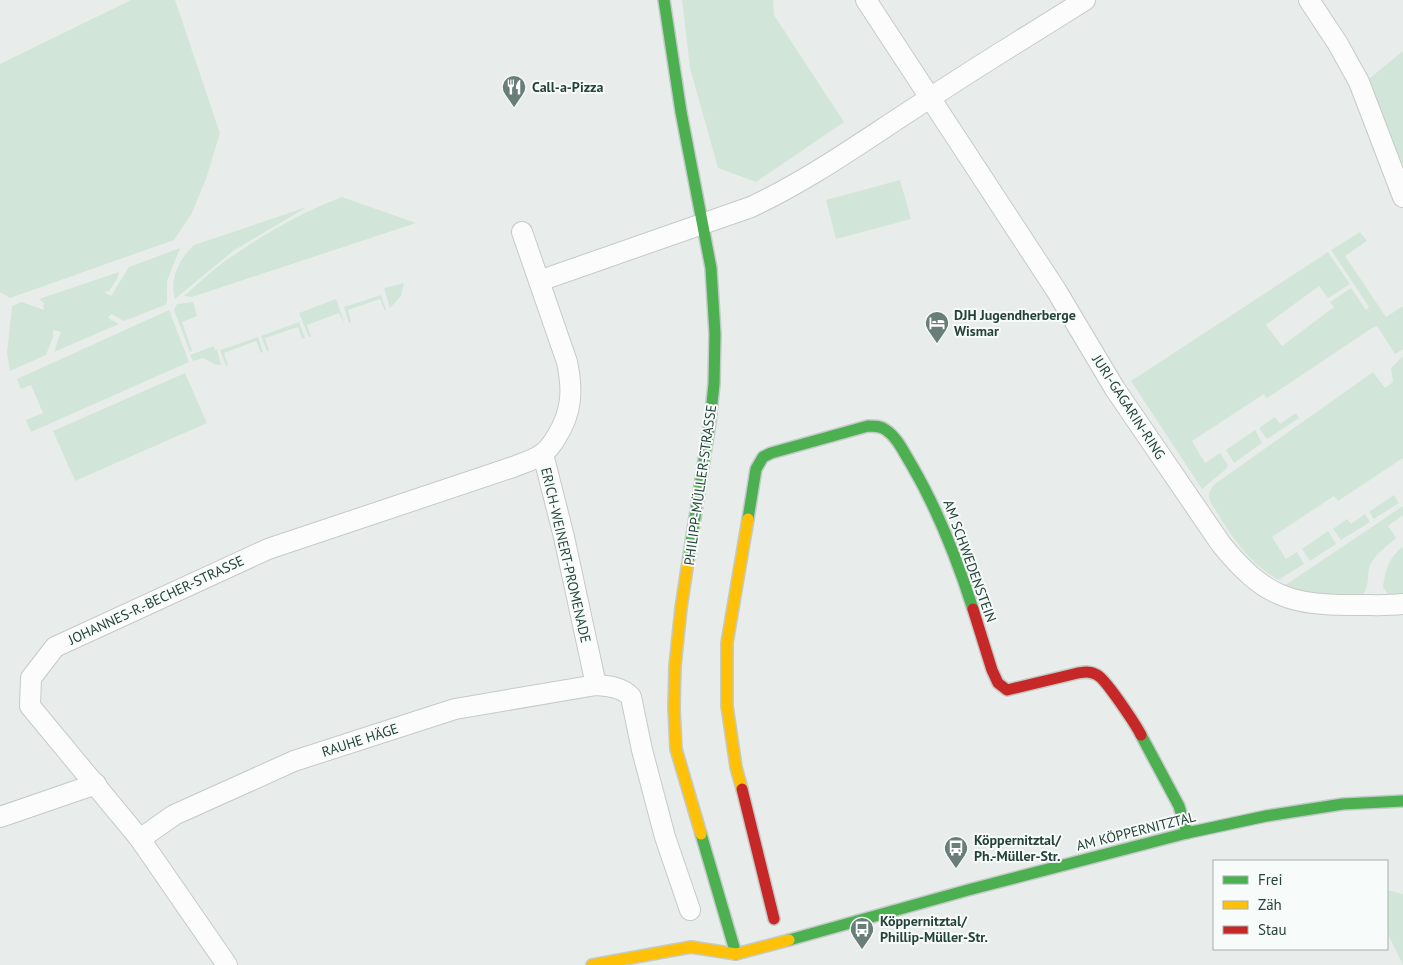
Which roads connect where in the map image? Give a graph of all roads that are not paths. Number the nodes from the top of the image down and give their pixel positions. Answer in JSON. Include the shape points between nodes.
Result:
{"nodes":[{"id":1,"x":664,"y":0,"type":"edge"},
{"id":2,"x":866,"y":0,"type":"edge"},
{"id":3,"x":1085,"y":0,"type":"edge"},
{"id":4,"x":1309,"y":0,"type":"edge"},
{"id":5,"x":930,"y":98,"type":"junction"},
{"id":6,"x":1403,"y":197,"type":"edge"},
{"id":7,"x":703,"y":223,"type":"junction"},
{"id":8,"x":522,"y":232,"type":"dead end"},
{"id":9,"x":539,"y":281,"type":"junction"},
{"id":10,"x":543,"y":454,"type":"junction"},
{"id":11,"x":1403,"y":604,"type":"edge"},
{"id":12,"x":596,"y":685,"type":"junction"},
{"id":13,"x":96,"y":784,"type":"junction"},
{"id":14,"x":1403,"y":802,"type":"edge"},
{"id":15,"x":0,"y":817,"type":"edge"},
{"id":16,"x":1188,"y":833,"type":"junction"},
{"id":17,"x":140,"y":839,"type":"junction"},
{"id":18,"x":690,"y":910,"type":"dead end"},
{"id":19,"x":774,"y":919,"type":"dead end"},
{"id":20,"x":732,"y":961,"type":"edge"},
{"id":21,"x":227,"y":965,"type":"edge"},
{"id":22,"x":592,"y":965,"type":"edge"}],
"edges":[{"from":1,"to":7,"type":"street","name":"PHILIPP-MÜLLER-STRASSE","via":[[681,112]]},
{"from":2,"to":5,"type":"street","name":"JURI-GAGARIN-RING"},
{"from":3,"to":5,"type":"street"},
{"from":4,"to":6,"type":"street","via":[[1359,82]]},
{"from":5,"to":7,"type":"street","via":[[783,192]]},
{"from":5,"to":11,"type":"street","name":"JURI-GAGARIN-RING","via":[[1056,290],[1115,388],[1238,565],[1270,591],[1310,604]]},
{"from":7,"to":9,"type":"street"},
{"from":7,"to":20,"type":"street","name":"PHILIPP-MÜLLER-STRASSE","via":[[715,310],[714,384],[680,608],[674,708],[676,749]]},
{"from":8,"to":9,"type":"street","name":"ERICH-WEINERT-PROMENADE"},
{"from":9,"to":10,"type":"street","name":"ERICH-WEINERT-PROMENADE","via":[[567,362],[571,393],[567,417]]},
{"from":10,"to":12,"type":"street","name":"ERICH-WEINERT-PROMENADE"},
{"from":10,"to":13,"type":"street","name":"JOHANNES-R.-BECHER-STRASSE","via":[[268,550],[55,646],[32,678],[30,706]]},
{"from":12,"to":17,"type":"street","name":"RAUHE HÄGE","via":[[455,710],[294,761],[174,815]]},
{"from":12,"to":18,"type":"street","via":[[626,692],[630,697],[664,837]]},
{"from":13,"to":15,"type":"street"},
{"from":13,"to":17,"type":"street","name":"JOHANNES-R.-BECHER-STRASSE"},
{"from":14,"to":16,"type":"street","name":"AM KÖPPERNITZTAL","via":[[1343,804]]},
{"from":16,"to":19,"type":"street","name":"AM SCHWEDENSTEIN","via":[[1180,806],[1134,722],[1099,675],[1078,673],[1007,690],[998,682],[935,505],[890,433],[882,427],[868,426],[771,453],[763,457],[756,469],[727,643],[727,706],[736,767]]},
{"from":16,"to":20,"type":"street","name":"AM KÖPPERNITZTAL","via":[[968,890],[780,943]]},
{"from":17,"to":21,"type":"street","name":"JOHANNES-R.-BECHER-STRASSE"},
{"from":20,"to":22,"type":"street","via":[[691,947]]}]}
